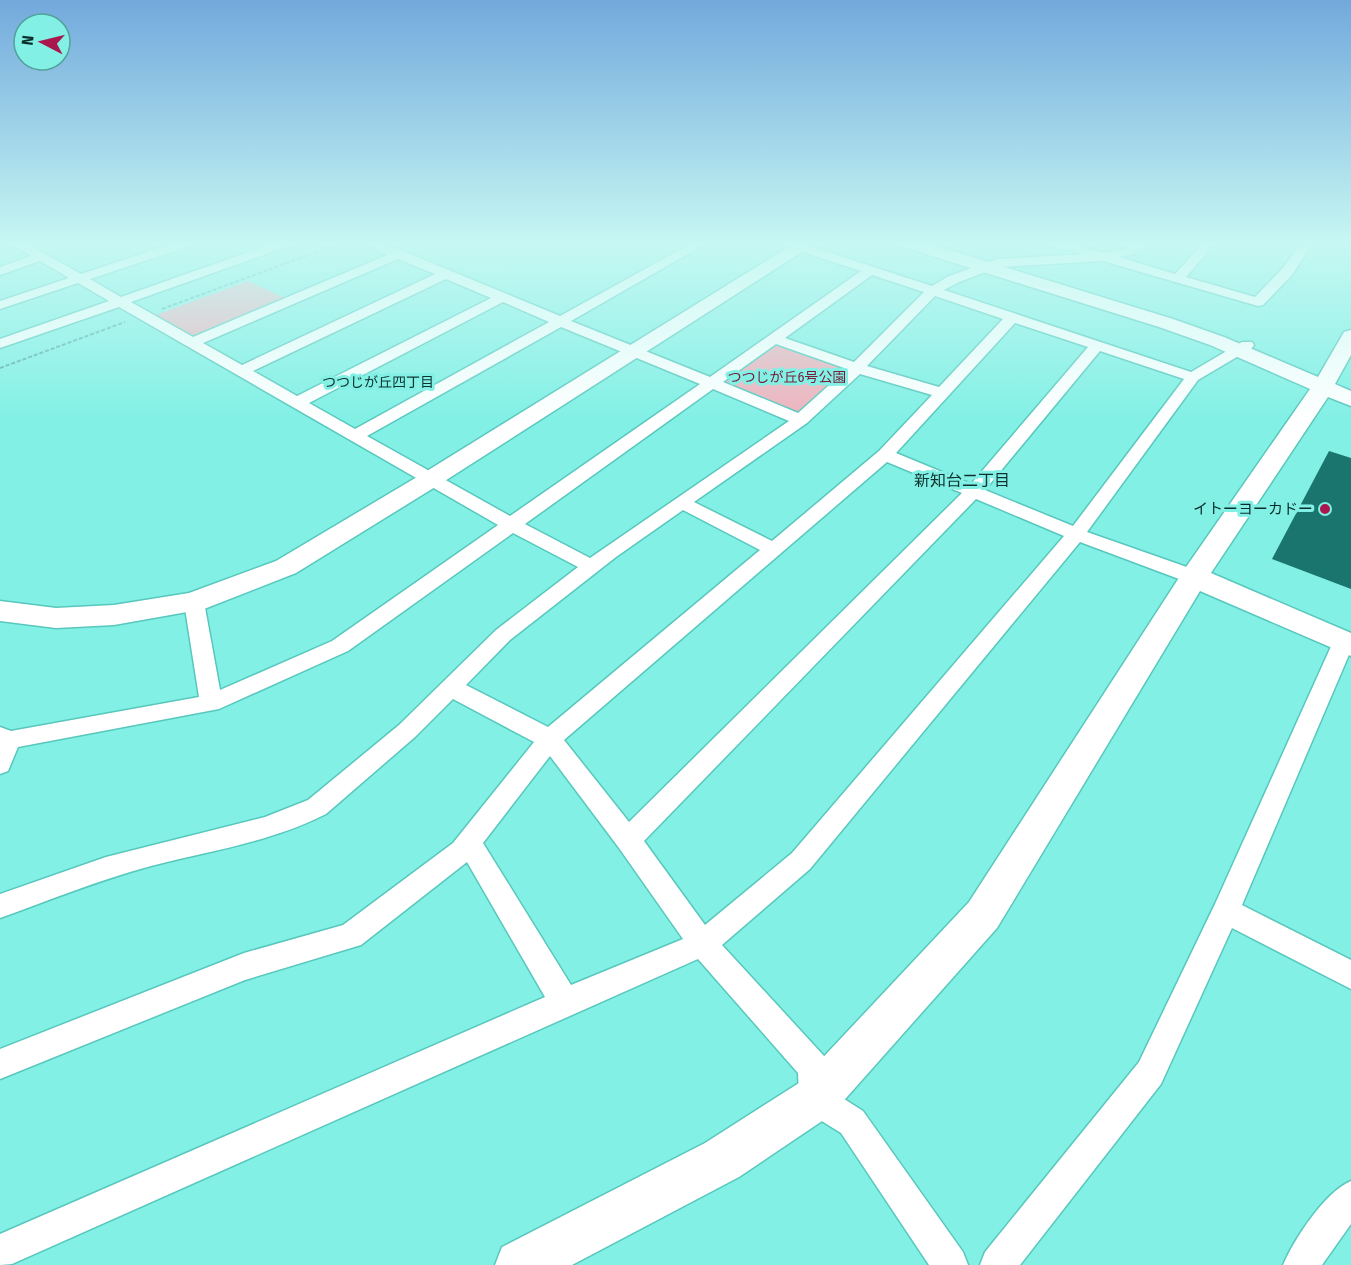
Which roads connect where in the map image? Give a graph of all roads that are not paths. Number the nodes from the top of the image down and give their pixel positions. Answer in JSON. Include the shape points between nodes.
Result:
{"nodes":[{"id":1,"x":120,"y":302,"type":"joint"},
{"id":2,"x":287,"y":302,"type":"edge"},
{"id":3,"x":387,"y":302,"type":"edge"},
{"id":4,"x":492,"y":302,"type":"edge"},
{"id":5,"x":514,"y":302,"type":"edge"},
{"id":6,"x":596,"y":302,"type":"edge"},
{"id":7,"x":709,"y":302,"type":"edge"},
{"id":8,"x":824,"y":302,"type":"edge"},
{"id":9,"x":922,"y":302,"type":"edge"},
{"id":10,"x":968,"y":302,"type":"edge"},
{"id":11,"x":1103,"y":302,"type":"edge"},
{"id":12,"x":1012,"y":316,"type":"junction"},
{"id":13,"x":560,"y":322,"type":"junction"},
{"id":14,"x":1351,"y":336,"type":"edge"},
{"id":15,"x":774,"y":339,"type":"junction"},
{"id":16,"x":194,"y":342,"type":"junction"},
{"id":17,"x":0,"y":344,"type":"edge"},
{"id":18,"x":1097,"y":345,"type":"junction"},
{"id":19,"x":1243,"y":348,"type":"junction"},
{"id":20,"x":633,"y":352,"type":"junction"},
{"id":21,"x":857,"y":368,"type":"junction"},
{"id":22,"x":241,"y":371,"type":"junction"},
{"id":23,"x":1193,"y":377,"type":"junction"},
{"id":24,"x":1324,"y":382,"type":"junction"},
{"id":25,"x":712,"y":384,"type":"junction"},
{"id":26,"x":1351,"y":391,"type":"edge"},
{"id":27,"x":942,"y":393,"type":"junction"},
{"id":28,"x":1351,"y":399,"type":"edge"},
{"id":29,"x":298,"y":402,"type":"junction"},
{"id":30,"x":801,"y":420,"type":"junction"},
{"id":31,"x":356,"y":435,"type":"junction"},
{"id":32,"x":885,"y":455,"type":"junction"},
{"id":33,"x":431,"y":479,"type":"junction"},
{"id":34,"x":974,"y":491,"type":"junction"},
{"id":35,"x":682,"y":503,"type":"junction"},
{"id":36,"x":512,"y":525,"type":"junction"},
{"id":37,"x":1076,"y":534,"type":"junction"},
{"id":38,"x":775,"y":550,"type":"junction"},
{"id":39,"x":593,"y":567,"type":"junction"},
{"id":40,"x":1194,"y":577,"type":"junction"},
{"id":41,"x":194,"y":602,"type":"junction"},
{"id":42,"x":0,"y":611,"type":"edge"},
{"id":43,"x":1347,"y":644,"type":"edge"},
{"id":44,"x":450,"y":687,"type":"junction"},
{"id":45,"x":211,"y":703,"type":"junction"},
{"id":46,"x":5,"y":738,"type":"edge"},
{"id":47,"x":550,"y":739,"type":"junction"},
{"id":48,"x":0,"y":764,"type":"edge"},
{"id":49,"x":628,"y":840,"type":"junction"},
{"id":50,"x":469,"y":842,"type":"junction"},
{"id":51,"x":0,"y":906,"type":"edge"},
{"id":52,"x":1226,"y":911,"type":"junction"},
{"id":53,"x":703,"y":944,"type":"junction"},
{"id":54,"x":1351,"y":975,"type":"edge"},
{"id":55,"x":565,"y":1003,"type":"junction"},
{"id":56,"x":0,"y":1064,"type":"edge"},
{"id":57,"x":815,"y":1099,"type":"junction"},
{"id":58,"x":1351,"y":1198,"type":"edge"},
{"id":59,"x":0,"y":1252,"type":"edge"},
{"id":60,"x":520,"y":1265,"type":"edge"},
{"id":61,"x":950,"y":1265,"type":"edge"},
{"id":62,"x":998,"y":1265,"type":"edge"},
{"id":63,"x":1301,"y":1265,"type":"edge"}],
"edges":[{"from":1,"to":16,"type":"street"},
{"from":1,"to":17,"type":"street"},
{"from":2,"to":16,"type":"street"},
{"from":3,"to":22,"type":"street"},
{"from":4,"to":29,"type":"street"},
{"from":5,"to":13,"type":"street"},
{"from":6,"to":13,"type":"street"},
{"from":7,"to":20,"type":"street"},
{"from":8,"to":15,"type":"street"},
{"from":9,"to":21,"type":"street"},
{"from":10,"to":12,"type":"street"},
{"from":11,"to":19,"type":"street"},
{"from":12,"to":18,"type":"street"},
{"from":12,"to":27,"type":"street"},
{"from":13,"to":20,"type":"street"},
{"from":13,"to":31,"type":"street"},
{"from":14,"to":24,"type":"street"},
{"from":15,"to":21,"type":"street"},
{"from":15,"to":25,"type":"street"},
{"from":16,"to":22,"type":"street"},
{"from":18,"to":23,"type":"street"},
{"from":18,"to":34,"type":"street"},
{"from":19,"to":23,"type":"street"},
{"from":19,"to":24,"type":"street"},
{"from":20,"to":25,"type":"street"},
{"from":20,"to":33,"type":"street"},
{"from":21,"to":27,"type":"street"},
{"from":21,"to":30,"type":"street"},
{"from":22,"to":29,"type":"street"},
{"from":23,"to":37,"type":"street"},
{"from":24,"to":26,"type":"street"},
{"from":24,"to":28,"type":"street"},
{"from":24,"to":40,"type":"street","via":[[1313,404]]},
{"from":25,"to":30,"type":"street"},
{"from":25,"to":36,"type":"street"},
{"from":27,"to":32,"type":"street"},
{"from":29,"to":31,"type":"street"},
{"from":30,"to":35,"type":"street"},
{"from":31,"to":33,"type":"street"},
{"from":32,"to":34,"type":"street"},
{"from":32,"to":38,"type":"street"},
{"from":33,"to":36,"type":"street"},
{"from":33,"to":41,"type":"street","via":[[286,567]]},
{"from":34,"to":37,"type":"street"},
{"from":34,"to":49,"type":"street"},
{"from":35,"to":38,"type":"street"},
{"from":35,"to":39,"type":"street"},
{"from":36,"to":39,"type":"street"},
{"from":36,"to":45,"type":"street","via":[[340,646]]},
{"from":37,"to":40,"type":"street"},
{"from":37,"to":53,"type":"street","via":[[801,861]]},
{"from":38,"to":47,"type":"street"},
{"from":39,"to":44,"type":"street","via":[[503,635]]},
{"from":40,"to":43,"type":"street"},
{"from":40,"to":57,"type":"street","via":[[983,915]]},
{"from":41,"to":42,"type":"street","via":[[79,617]]},
{"from":41,"to":45,"type":"street"},
{"from":43,"to":52,"type":"street"},
{"from":44,"to":47,"type":"street"},
{"from":44,"to":51,"type":"street","via":[[376,759],[328,800],[306,813],[134,859]]},
{"from":45,"to":46,"type":"street"},
{"from":46,"to":48,"type":"street"},
{"from":47,"to":49,"type":"street"},
{"from":47,"to":50,"type":"street"},
{"from":49,"to":53,"type":"street"},
{"from":50,"to":55,"type":"street"},
{"from":50,"to":56,"type":"street","via":[[351,936],[244,967]]},
{"from":52,"to":54,"type":"street"},
{"from":52,"to":62,"type":"street","via":[[1150,1073]]},
{"from":53,"to":55,"type":"street"},
{"from":53,"to":57,"type":"street","via":[[813,1067]]},
{"from":55,"to":59,"type":"street"},
{"from":57,"to":60,"type":"street","via":[[722,1160]]},
{"from":57,"to":61,"type":"street","via":[[852,1122]]},
{"from":58,"to":63,"type":"street"}]}
